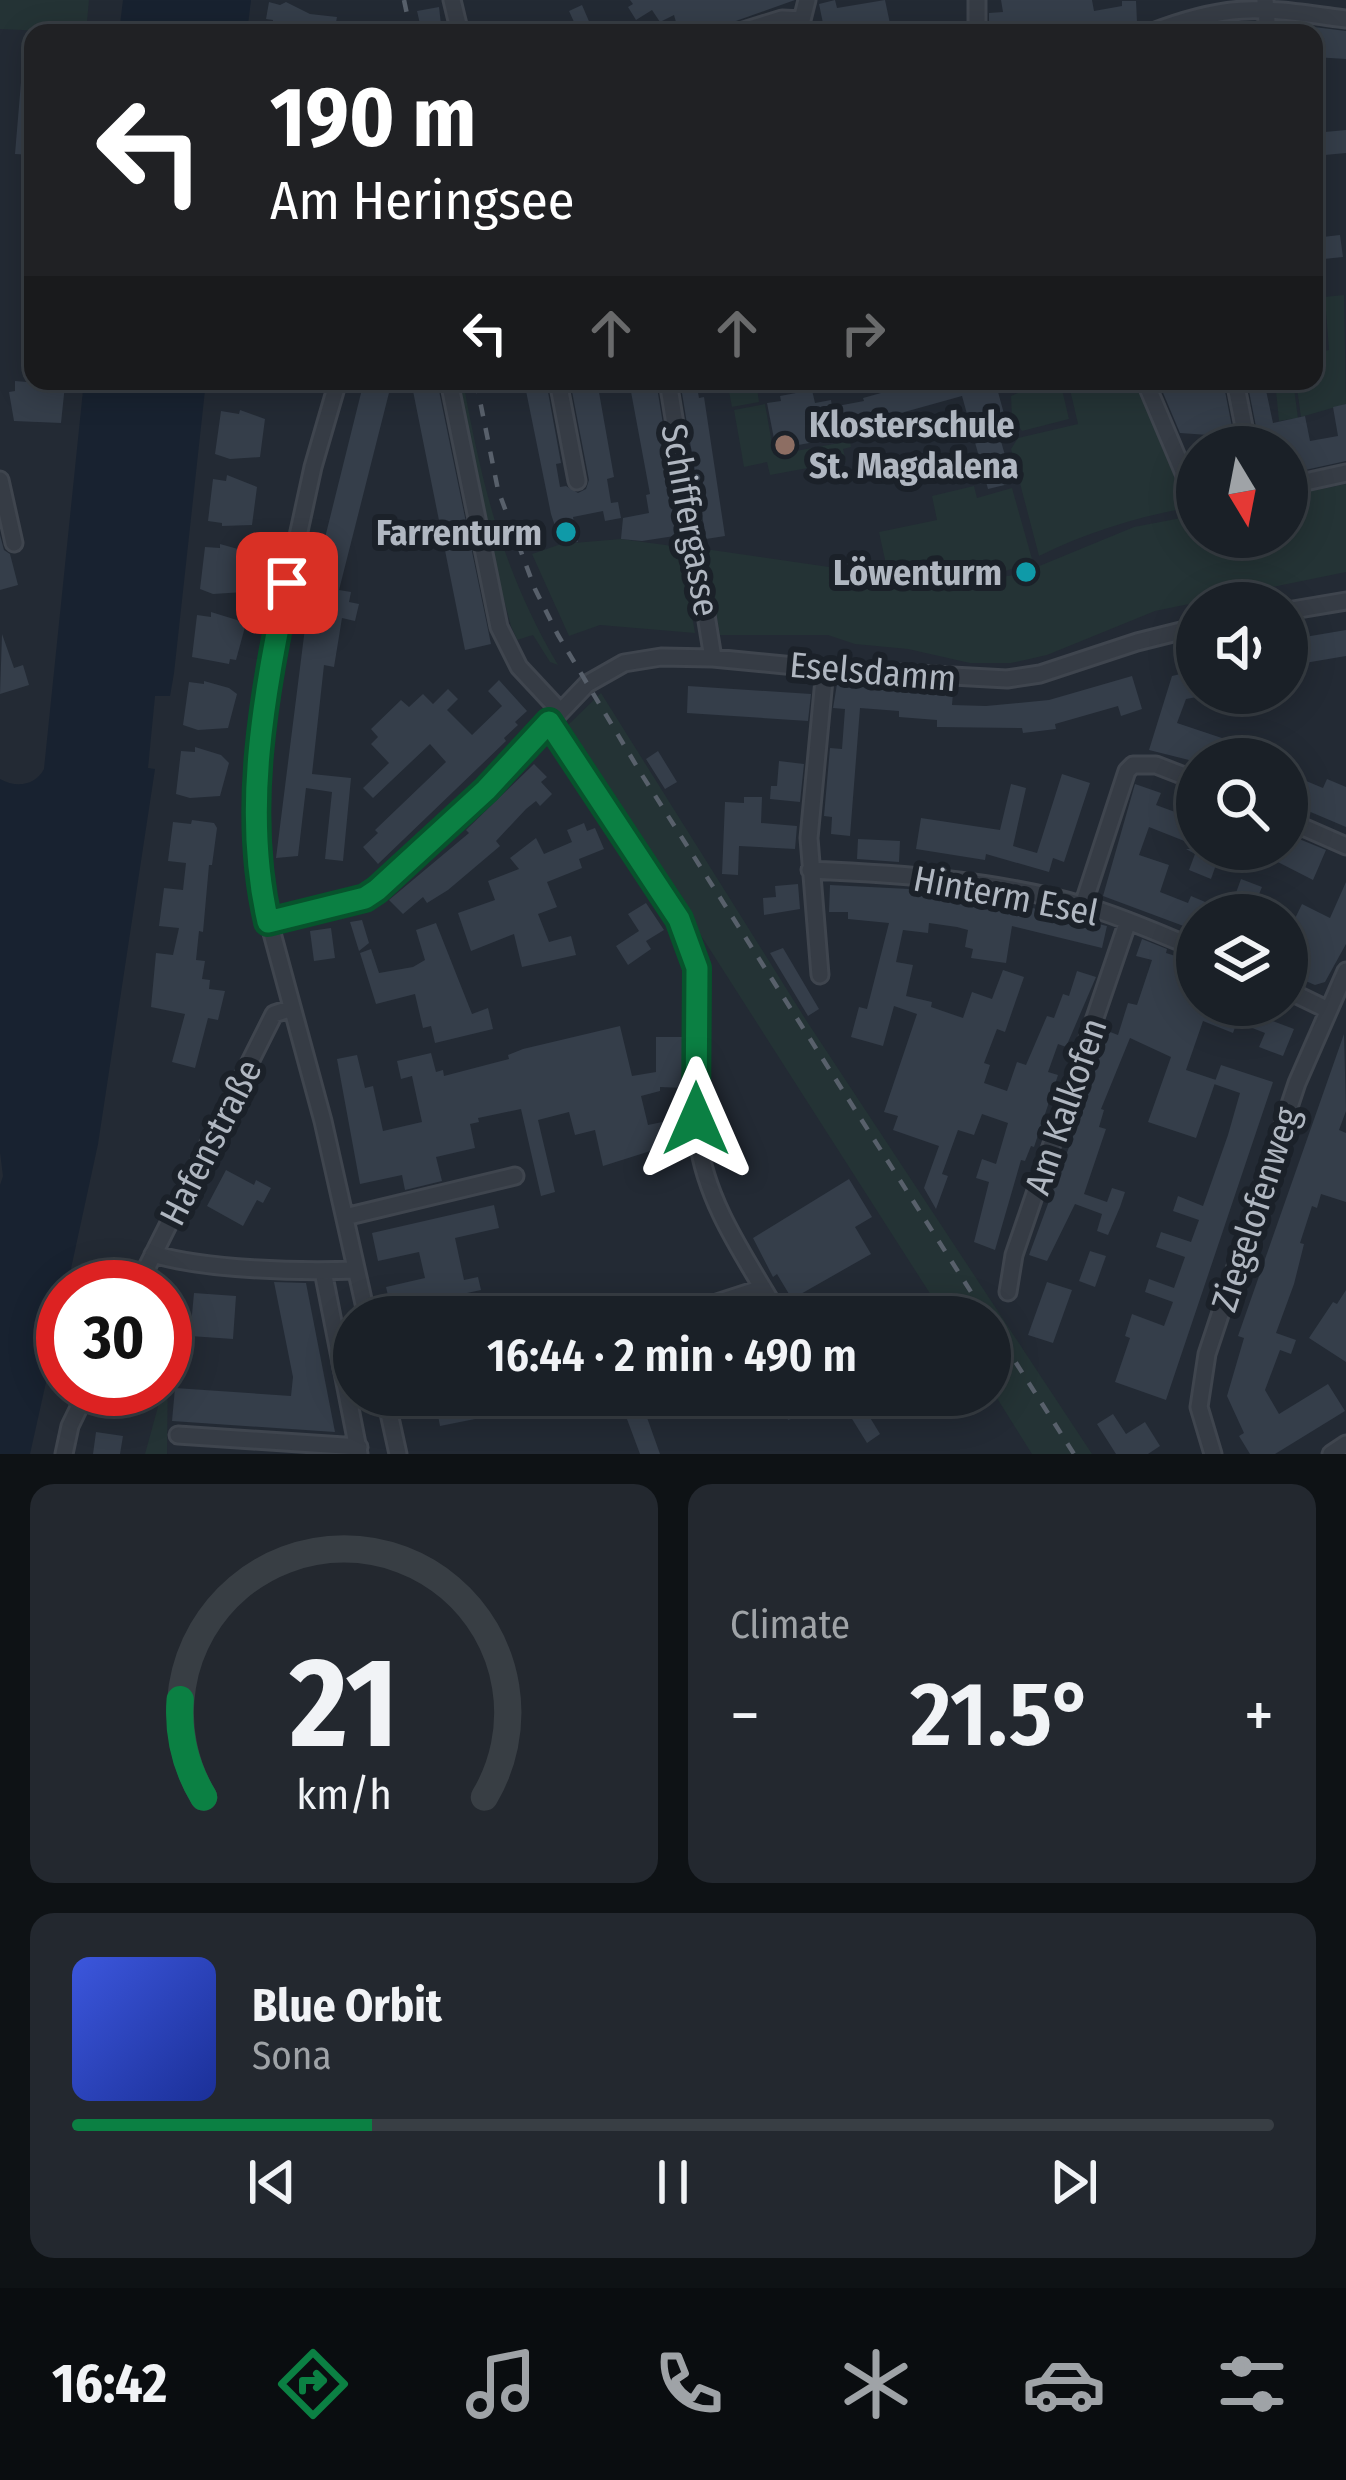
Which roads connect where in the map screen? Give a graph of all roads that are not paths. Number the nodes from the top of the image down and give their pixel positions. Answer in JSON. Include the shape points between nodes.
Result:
{"nodes":[{"id":1,"x":1265,"y":4,"type":"edge"},
{"id":2,"x":1346,"y":19,"type":"edge"},
{"id":3,"x":766,"y":24,"type":"edge"},
{"id":4,"x":798,"y":24,"type":"edge"},
{"id":5,"x":1177,"y":24,"type":"edge"},
{"id":6,"x":336,"y":390,"type":"edge"},
{"id":7,"x":451,"y":390,"type":"edge"},
{"id":8,"x":560,"y":390,"type":"edge"},
{"id":9,"x":669,"y":390,"type":"edge"},
{"id":10,"x":1149,"y":390,"type":"edge"},
{"id":11,"x":1237,"y":390,"type":"edge"},
{"id":12,"x":1244,"y":426,"type":"edge"},
{"id":13,"x":1176,"y":454,"type":"edge"},
{"id":14,"x":1346,"y":472,"type":"edge"},
{"id":15,"x":0,"y":480,"type":"edge"},
{"id":16,"x":577,"y":481,"type":"dead end"},
{"id":17,"x":1308,"y":481,"type":"edge"},
{"id":18,"x":14,"y":543,"type":"dead end"},
{"id":19,"x":1346,"y":601,"type":"edge"},
{"id":20,"x":1308,"y":607,"type":"edge"},
{"id":21,"x":1176,"y":632,"type":"edge"},
{"id":22,"x":713,"y":658,"type":"junction"},
{"id":23,"x":825,"y":669,"type":"junction"},
{"id":24,"x":554,"y":716,"type":"junction"},
{"id":25,"x":1176,"y":773,"type":"edge"},
{"id":26,"x":1308,"y":829,"type":"edge"},
{"id":27,"x":1346,"y":846,"type":"edge"},
{"id":28,"x":809,"y":870,"type":"junction"},
{"id":29,"x":1083,"y":905,"type":"junction"},
{"id":30,"x":1129,"y":921,"type":"junction"},
{"id":31,"x":268,"y":922,"type":"junction"},
{"id":32,"x":1176,"y":940,"type":"edge"},
{"id":33,"x":1346,"y":971,"type":"edge"},
{"id":34,"x":820,"y":975,"type":"dead end"},
{"id":35,"x":1308,"y":1000,"type":"edge"},
{"id":36,"x":292,"y":1008,"type":"junction"},
{"id":37,"x":1326,"y":1009,"type":"junction"},
{"id":38,"x":515,"y":1176,"type":"dead end"},
{"id":39,"x":345,"y":1216,"type":"junction"},
{"id":40,"x":153,"y":1254,"type":"junction"},
{"id":41,"x":150,"y":1260,"type":"edge"},
{"id":42,"x":356,"y":1270,"type":"junction"},
{"id":43,"x":323,"y":1271,"type":"junction"},
{"id":44,"x":764,"y":1288,"type":"junction"},
{"id":45,"x":1008,"y":1292,"type":"dead end"},
{"id":46,"x":362,"y":1296,"type":"edge"},
{"id":47,"x":739,"y":1296,"type":"edge"},
{"id":48,"x":768,"y":1296,"type":"edge"},
{"id":49,"x":75,"y":1416,"type":"edge"},
{"id":50,"x":390,"y":1416,"type":"edge"},
{"id":51,"x":178,"y":1435,"type":"dead end"},
{"id":52,"x":1346,"y":1444,"type":"edge"},
{"id":53,"x":359,"y":1451,"type":"edge"},
{"id":54,"x":64,"y":1454,"type":"edge"},
{"id":55,"x":398,"y":1454,"type":"edge"},
{"id":56,"x":1213,"y":1454,"type":"edge"},
{"id":57,"x":1330,"y":1454,"type":"edge"}],
"edges":[{"from":1,"to":2,"type":"street"},
{"from":1,"to":5,"type":"street"},
{"from":3,"to":4,"type":"street"},
{"from":6,"to":31,"type":"street","via":[[263,716],[255,835]]},
{"from":7,"to":24,"type":"street","via":[[499,627]]},
{"from":8,"to":16,"type":"street"},
{"from":9,"to":22,"type":"street","name":"Schiffergasse"},
{"from":10,"to":13,"type":"street"},
{"from":11,"to":12,"type":"street"},
{"from":14,"to":17,"type":"street"},
{"from":15,"to":18,"type":"street"},
{"from":19,"to":20,"type":"street"},
{"from":21,"to":23,"type":"street","name":"Eselsdamm","via":[[1007,679]]},
{"from":22,"to":23,"type":"street","name":"Eselsdamm"},
{"from":22,"to":24,"type":"street","name":"Eselsdamm","via":[[624,663],[586,684]]},
{"from":23,"to":28,"type":"street"},
{"from":24,"to":31,"type":"street","name":"Eselsdamm","via":[[377,890]]},
{"from":24,"to":44,"type":"street","via":[[694,952],[699,1145],[715,1201]]},
{"from":25,"to":29,"type":"street","via":[[1156,765],[1127,771]]},
{"from":26,"to":27,"type":"street"},
{"from":28,"to":29,"type":"street","name":"Hinterm Esel","via":[[921,877]]},
{"from":28,"to":34,"type":"street"},
{"from":29,"to":30,"type":"street","name":"Hinterm Esel"},
{"from":30,"to":32,"type":"street","name":"Hinterm Esel"},
{"from":30,"to":45,"type":"street","name":"Am Kalkofen"},
{"from":31,"to":36,"type":"street"},
{"from":33,"to":37,"type":"street","name":"Ziegelofenweg"},
{"from":35,"to":37,"type":"street"},
{"from":36,"to":39,"type":"street"},
{"from":36,"to":40,"type":"street","name":"Hafenstraße","via":[[274,1014]]},
{"from":37,"to":56,"type":"street","name":"Ziegelofenweg","via":[[1204,1368],[1199,1406]]},
{"from":38,"to":39,"type":"street"},
{"from":39,"to":42,"type":"street"},
{"from":40,"to":41,"type":"street","name":"Hafenstraße"},
{"from":40,"to":43,"type":"street"},
{"from":42,"to":43,"type":"street"},
{"from":42,"to":46,"type":"street"},
{"from":43,"to":53,"type":"street"},
{"from":44,"to":47,"type":"street"},
{"from":44,"to":48,"type":"street"},
{"from":49,"to":54,"type":"street"},
{"from":50,"to":55,"type":"street"},
{"from":51,"to":53,"type":"street"},
{"from":52,"to":57,"type":"street"}]}
